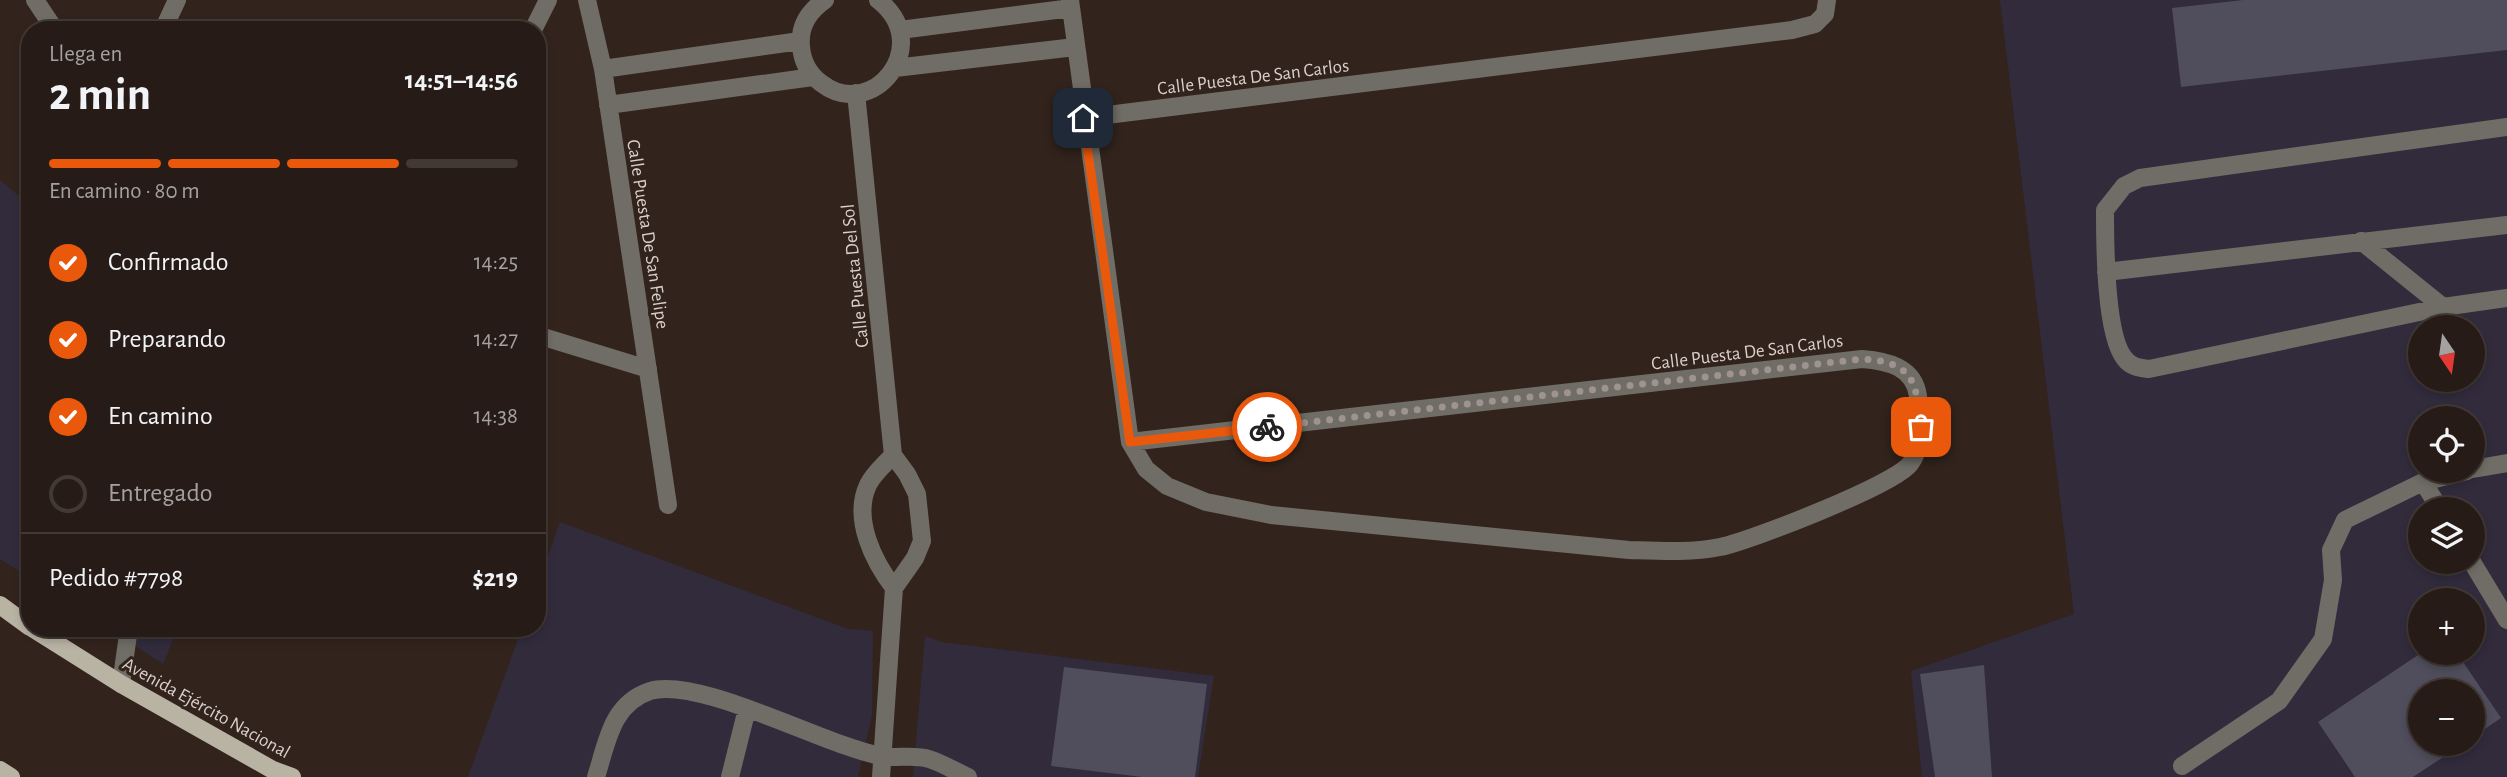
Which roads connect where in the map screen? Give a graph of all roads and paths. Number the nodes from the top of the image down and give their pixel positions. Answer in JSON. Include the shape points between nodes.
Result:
{"nodes":[{"id":1,"x":35,"y":0,"type":"edge"},
{"id":2,"x":177,"y":0,"type":"edge"},
{"id":3,"x":548,"y":0,"type":"edge"},
{"id":4,"x":587,"y":0,"type":"edge"},
{"id":5,"x":825,"y":0,"type":"edge"},
{"id":6,"x":878,"y":0,"type":"edge"},
{"id":7,"x":1827,"y":0,"type":"edge"},
{"id":8,"x":1070,"y":4,"type":"edge"},
{"id":9,"x":49,"y":21,"type":"edge"},
{"id":10,"x":167,"y":21,"type":"edge"},
{"id":11,"x":538,"y":21,"type":"edge"},
{"id":12,"x":900,"y":30,"type":"junction"},
{"id":13,"x":800,"y":41,"type":"junction"},
{"id":14,"x":1075,"y":47,"type":"junction"},
{"id":15,"x":895,"y":68,"type":"junction"},
{"id":16,"x":603,"y":69,"type":"junction"},
{"id":17,"x":813,"y":77,"type":"junction"},
{"id":18,"x":856,"y":93,"type":"junction"},
{"id":19,"x":608,"y":104,"type":"junction"},
{"id":20,"x":1083,"y":118,"type":"junction"},
{"id":21,"x":2507,"y":127,"type":"edge"},
{"id":22,"x":2507,"y":225,"type":"edge"},
{"id":23,"x":2361,"y":241,"type":"junction"},
{"id":24,"x":2106,"y":272,"type":"junction"},
{"id":25,"x":2507,"y":298,"type":"edge"},
{"id":26,"x":2442,"y":307,"type":"junction"},
{"id":27,"x":546,"y":338,"type":"edge"},
{"id":28,"x":648,"y":369,"type":"junction"},
{"id":29,"x":1130,"y":442,"type":"junction"},
{"id":30,"x":893,"y":455,"type":"junction"},
{"id":31,"x":2507,"y":463,"type":"edge"},
{"id":32,"x":2485,"y":467,"type":"edge"},
{"id":33,"x":2421,"y":483,"type":"edge"},
{"id":34,"x":668,"y":505,"type":"dead end"},
{"id":35,"x":2479,"y":574,"type":"edge"},
{"id":36,"x":894,"y":588,"type":"junction"},
{"id":37,"x":0,"y":605,"type":"edge"},
{"id":38,"x":21,"y":620,"type":"edge"},
{"id":39,"x":2507,"y":620,"type":"edge"},
{"id":40,"x":47,"y":637,"type":"edge"},
{"id":41,"x":127,"y":637,"type":"edge"},
{"id":42,"x":121,"y":684,"type":"junction"},
{"id":43,"x":747,"y":709,"type":"junction"},
{"id":44,"x":881,"y":756,"type":"junction"},
{"id":45,"x":2182,"y":766,"type":"dead end"},
{"id":46,"x":0,"y":770,"type":"edge"},
{"id":47,"x":11,"y":777,"type":"edge"},
{"id":48,"x":292,"y":777,"type":"edge"},
{"id":49,"x":596,"y":777,"type":"edge"},
{"id":50,"x":730,"y":777,"type":"edge"},
{"id":51,"x":881,"y":777,"type":"edge"},
{"id":52,"x":968,"y":777,"type":"edge"}],
"edges":[{"from":1,"to":9,"type":"street"},
{"from":2,"to":10,"type":"street"},
{"from":3,"to":11,"type":"street"},
{"from":4,"to":16,"type":"street","name":"Calle Puesta De San Felipe"},
{"from":5,"to":13,"type":"street","via":[[807,18]]},
{"from":6,"to":12,"type":"street","via":[[889,9]]},
{"from":7,"to":20,"type":"street","name":"Calle Puesta De San Carlos","via":[[1825,14],[1815,24],[1792,30]]},
{"from":8,"to":12,"type":"street","name":"Calle Puesta De San Carlos"},
{"from":8,"to":14,"type":"street","name":"Calle Puesta De San Carlos"},
{"from":12,"to":15,"type":"street","via":[[901,53]]},
{"from":13,"to":16,"type":"street"},
{"from":13,"to":17,"type":"street"},
{"from":14,"to":15,"type":"street"},
{"from":14,"to":20,"type":"street","name":"Calle Puesta De San Carlos"},
{"from":15,"to":18,"type":"street","via":[[872,89]]},
{"from":16,"to":19,"type":"street","name":"Calle Puesta De San Felipe"},
{"from":17,"to":18,"type":"street","via":[[841,93]]},
{"from":17,"to":19,"type":"street"},
{"from":18,"to":30,"type":"street","name":"Calle Puesta Del Sol"},
{"from":19,"to":28,"type":"street","name":"Calle Puesta De San Felipe"},
{"from":20,"to":29,"type":"street","name":"Calle Puesta De San Carlos"},
{"from":21,"to":24,"type":"street","via":[[2140,178],[2124,186],[2105,210]]},
{"from":22,"to":23,"type":"street"},
{"from":23,"to":24,"type":"street"},
{"from":23,"to":26,"type":"street"},
{"from":24,"to":26,"type":"street","via":[[2118,349],[2137,368]]},
{"from":25,"to":26,"type":"street"},
{"from":27,"to":28,"type":"street"},
{"from":28,"to":34,"type":"street","name":"Calle Puesta De San Felipe"},
{"from":29,"to":29,"type":"street","name":"Calle Puesta De San Carlos","via":[[1146,469],[1167,486],[1206,502],[1271,515],[1629,550],[1681,551],[1757,537],[1890,479],[1909,465],[1919,447],[1921,427],[1916,384],[1902,368],[1862,359]]},
{"from":30,"to":36,"type":"street","name":"Calle Puesta Del Sol","via":[[917,494],[922,541]]},
{"from":30,"to":36,"type":"street","via":[[869,482],[863,507],[871,555]]},
{"from":31,"to":32,"type":"street"},
{"from":33,"to":45,"type":"street","via":[[2346,520],[2331,550],[2333,580],[2323,639],[2279,701]]},
{"from":35,"to":39,"type":"street"},
{"from":36,"to":44,"type":"street"},
{"from":37,"to":38,"type":"main road","name":"Avenida Ejército Nacional"},
{"from":40,"to":42,"type":"main road","name":"Avenida Ejército Nacional"},
{"from":41,"to":42,"type":"street"},
{"from":42,"to":48,"type":"main road","name":"Avenida Ejército Nacional"},
{"from":43,"to":44,"type":"street"},
{"from":43,"to":49,"type":"street","via":[[672,688],[650,691],[617,714]]},
{"from":43,"to":50,"type":"street"},
{"from":44,"to":51,"type":"street"},
{"from":44,"to":52,"type":"street","via":[[928,758]]},
{"from":46,"to":47,"type":"main road"}]}
